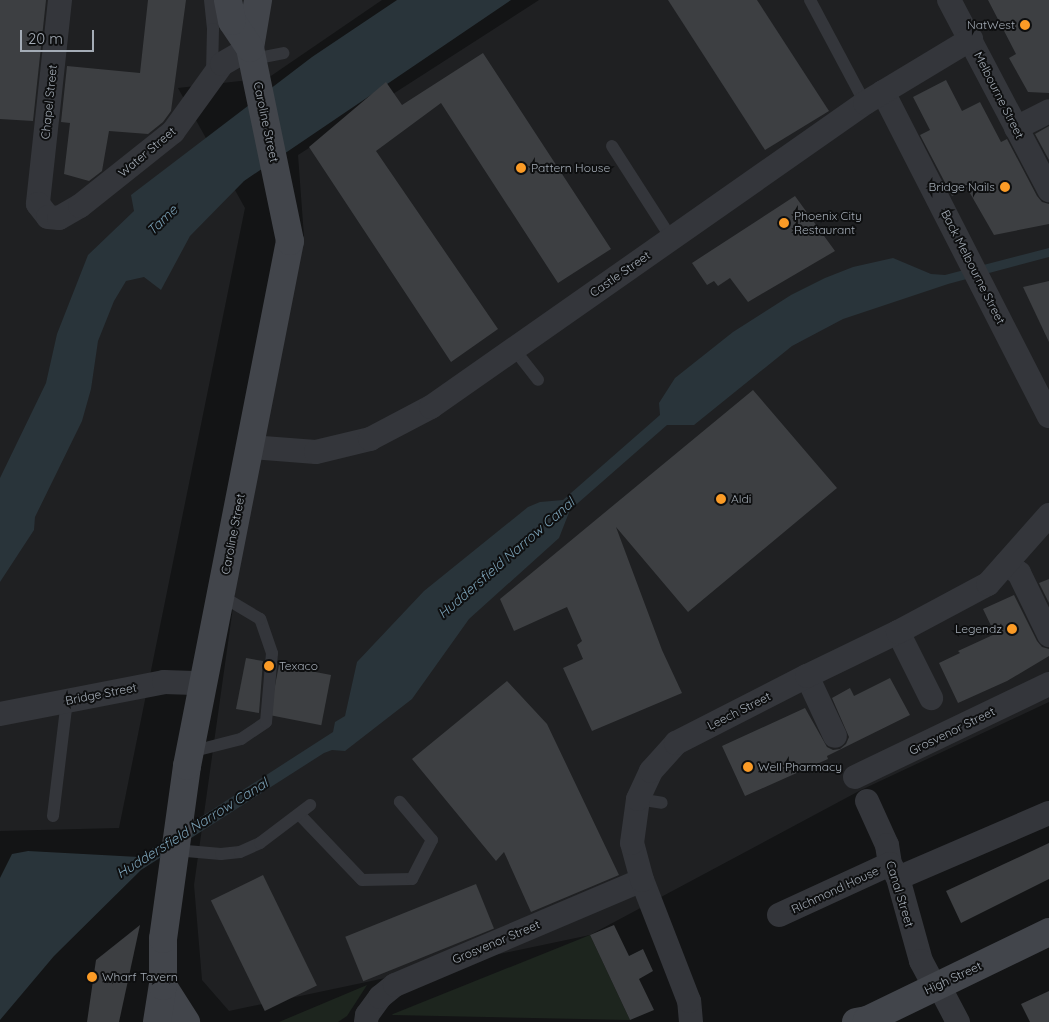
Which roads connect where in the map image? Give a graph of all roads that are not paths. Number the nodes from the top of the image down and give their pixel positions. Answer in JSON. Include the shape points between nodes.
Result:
{"nodes":[{"id":1,"x":60,"y":0,"type":"edge"},
{"id":2,"x":210,"y":0,"type":"edge"},
{"id":3,"x":228,"y":0,"type":"edge"},
{"id":4,"x":258,"y":0,"type":"edge"},
{"id":5,"x":810,"y":0,"type":"edge"},
{"id":6,"x":949,"y":0,"type":"edge"},
{"id":7,"x":971,"y":40,"type":"junction"},
{"id":8,"x":283,"y":53,"type":"dead end"},
{"id":9,"x":252,"y":54,"type":"junction"},
{"id":10,"x":212,"y":78,"type":"junction"},
{"id":11,"x":874,"y":98,"type":"junction"},
{"id":12,"x":1049,"y":111,"type":"edge"},
{"id":13,"x":1016,"y":128,"type":"junction"},
{"id":14,"x":612,"y":146,"type":"dead end"},
{"id":15,"x":1049,"y":190,"type":"edge"},
{"id":16,"x":38,"y":204,"type":"joint"},
{"id":17,"x":671,"y":238,"type":"junction"},
{"id":18,"x":514,"y":349,"type":"junction"},
{"id":19,"x":538,"y":380,"type":"dead end"},
{"id":20,"x":1049,"y":416,"type":"edge"},
{"id":21,"x":250,"y":447,"type":"junction"},
{"id":22,"x":1049,"y":515,"type":"edge"},
{"id":23,"x":1006,"y":564,"type":"junction"},
{"id":24,"x":220,"y":595,"type":"junction"},
{"id":25,"x":898,"y":632,"type":"junction"},
{"id":26,"x":1049,"y":635,"type":"edge"},
{"id":27,"x":807,"y":676,"type":"junction"},
{"id":28,"x":202,"y":683,"type":"junction"},
{"id":29,"x":1049,"y":684,"type":"edge"},
{"id":30,"x":931,"y":698,"type":"dead end"},
{"id":31,"x":66,"y":701,"type":"junction"},
{"id":32,"x":0,"y":714,"type":"edge"},
{"id":33,"x":835,"y":736,"type":"dead end"},
{"id":34,"x":190,"y":752,"type":"junction"},
{"id":35,"x":855,"y":777,"type":"dead end"},
{"id":36,"x":638,"y":799,"type":"junction"},
{"id":37,"x":867,"y":801,"type":"dead end"},
{"id":38,"x":400,"y":802,"type":"dead end"},
{"id":39,"x":662,"y":803,"type":"dead end"},
{"id":40,"x":310,"y":805,"type":"dead end"},
{"id":41,"x":1049,"y":813,"type":"edge"},
{"id":42,"x":299,"y":814,"type":"junction"},
{"id":43,"x":53,"y":816,"type":"dead end"},
{"id":44,"x":180,"y":843,"type":"junction"},
{"id":45,"x":894,"y":871,"type":"junction"},
{"id":46,"x":642,"y":880,"type":"junction"},
{"id":47,"x":779,"y":915,"type":"dead end"},
{"id":48,"x":1049,"y":932,"type":"edge"},
{"id":49,"x":163,"y":986,"type":"junction"},
{"id":50,"x":937,"y":986,"type":"junction"},
{"id":51,"x":157,"y":1022,"type":"edge"},
{"id":52,"x":186,"y":1022,"type":"edge"},
{"id":53,"x":366,"y":1022,"type":"edge"},
{"id":54,"x":691,"y":1022,"type":"edge"},
{"id":55,"x":856,"y":1022,"type":"edge"},
{"id":56,"x":958,"y":1022,"type":"edge"}],
"edges":[{"from":1,"to":16,"type":"street","name":"Chapel Street"},
{"from":2,"to":10,"type":"lane"},
{"from":3,"to":9,"type":"main road","via":[[232,21]]},
{"from":4,"to":9,"type":"main road"},
{"from":5,"to":11,"type":"lane","name":"Back Melbourne Street"},
{"from":6,"to":7,"type":"street","name":"Melbourne Street"},
{"from":7,"to":11,"type":"street","name":"Castle Street"},
{"from":7,"to":13,"type":"street","name":"Melbourne Street"},
{"from":8,"to":9,"type":"lane"},
{"from":9,"to":10,"type":"street","name":"Water Street","via":[[222,64]]},
{"from":9,"to":21,"type":"main road","name":"Caroline Street","via":[[290,241]]},
{"from":10,"to":16,"type":"street","name":"Water Street","via":[[173,132],[80,206],[59,218],[48,217]]},
{"from":11,"to":17,"type":"street","name":"Castle Street"},
{"from":11,"to":20,"type":"street","name":"Back Melbourne Street","via":[[959,239]]},
{"from":12,"to":13,"type":"street"},
{"from":13,"to":15,"type":"street","name":"Melbourne Street"},
{"from":14,"to":17,"type":"lane"},
{"from":17,"to":18,"type":"street","name":"Castle Street"},
{"from":18,"to":19,"type":"lane"},
{"from":18,"to":21,"type":"street","name":"Castle Street","via":[[431,407],[370,439],[316,452]]},
{"from":21,"to":24,"type":"main road","name":"Caroline Street"},
{"from":22,"to":23,"type":"street","name":"Leech Street"},
{"from":23,"to":25,"type":"street","name":"Leech Street","via":[[988,584]]},
{"from":23,"to":26,"type":"street","via":[[1019,573]]},
{"from":24,"to":28,"type":"main road","name":"Caroline Street"},
{"from":24,"to":34,"type":"lane","via":[[260,619],[272,653],[266,722],[241,738]]},
{"from":25,"to":27,"type":"street","name":"Leech Street"},
{"from":25,"to":30,"type":"street"},
{"from":27,"to":33,"type":"street"},
{"from":27,"to":36,"type":"street","name":"Leech Street","via":[[676,743],[651,771]]},
{"from":28,"to":31,"type":"street","name":"Bridge Street","via":[[164,682]]},
{"from":28,"to":34,"type":"main road","name":"Caroline Street"},
{"from":29,"to":35,"type":"street","name":"Grosvenor Street"},
{"from":31,"to":32,"type":"street","name":"Bridge Street"},
{"from":31,"to":43,"type":"lane"},
{"from":34,"to":44,"type":"main road","name":"Caroline Street"},
{"from":36,"to":39,"type":"lane"},
{"from":36,"to":46,"type":"street","name":"Leech Street","via":[[632,843]]},
{"from":37,"to":45,"type":"street","name":"Canal Street","via":[[887,845]]},
{"from":38,"to":42,"type":"lane","via":[[432,840],[412,879],[362,880]]},
{"from":40,"to":42,"type":"lane"},
{"from":41,"to":45,"type":"street","name":"RIchmond House"},
{"from":42,"to":44,"type":"lane","via":[[260,843],[240,852]]},
{"from":44,"to":49,"type":"main road","name":"Caroline Street","via":[[171,879],[163,939]]},
{"from":45,"to":47,"type":"street","name":"RIchmond House"},
{"from":45,"to":50,"type":"street","name":"Canal Street","via":[[920,961]]},
{"from":46,"to":53,"type":"street","name":"Grosvenor Street","via":[[395,985],[380,997],[367,1015]]},
{"from":46,"to":54,"type":"street","name":"Leech Street","via":[[688,1001]]},
{"from":48,"to":50,"type":"main road","name":"High Street"},
{"from":49,"to":51,"type":"main road","name":"Caroline Street"},
{"from":49,"to":52,"type":"main road"},
{"from":50,"to":55,"type":"main road","name":"High Street","via":[[867,1020]]},
{"from":50,"to":56,"type":"street","name":"Canal Street"}]}
